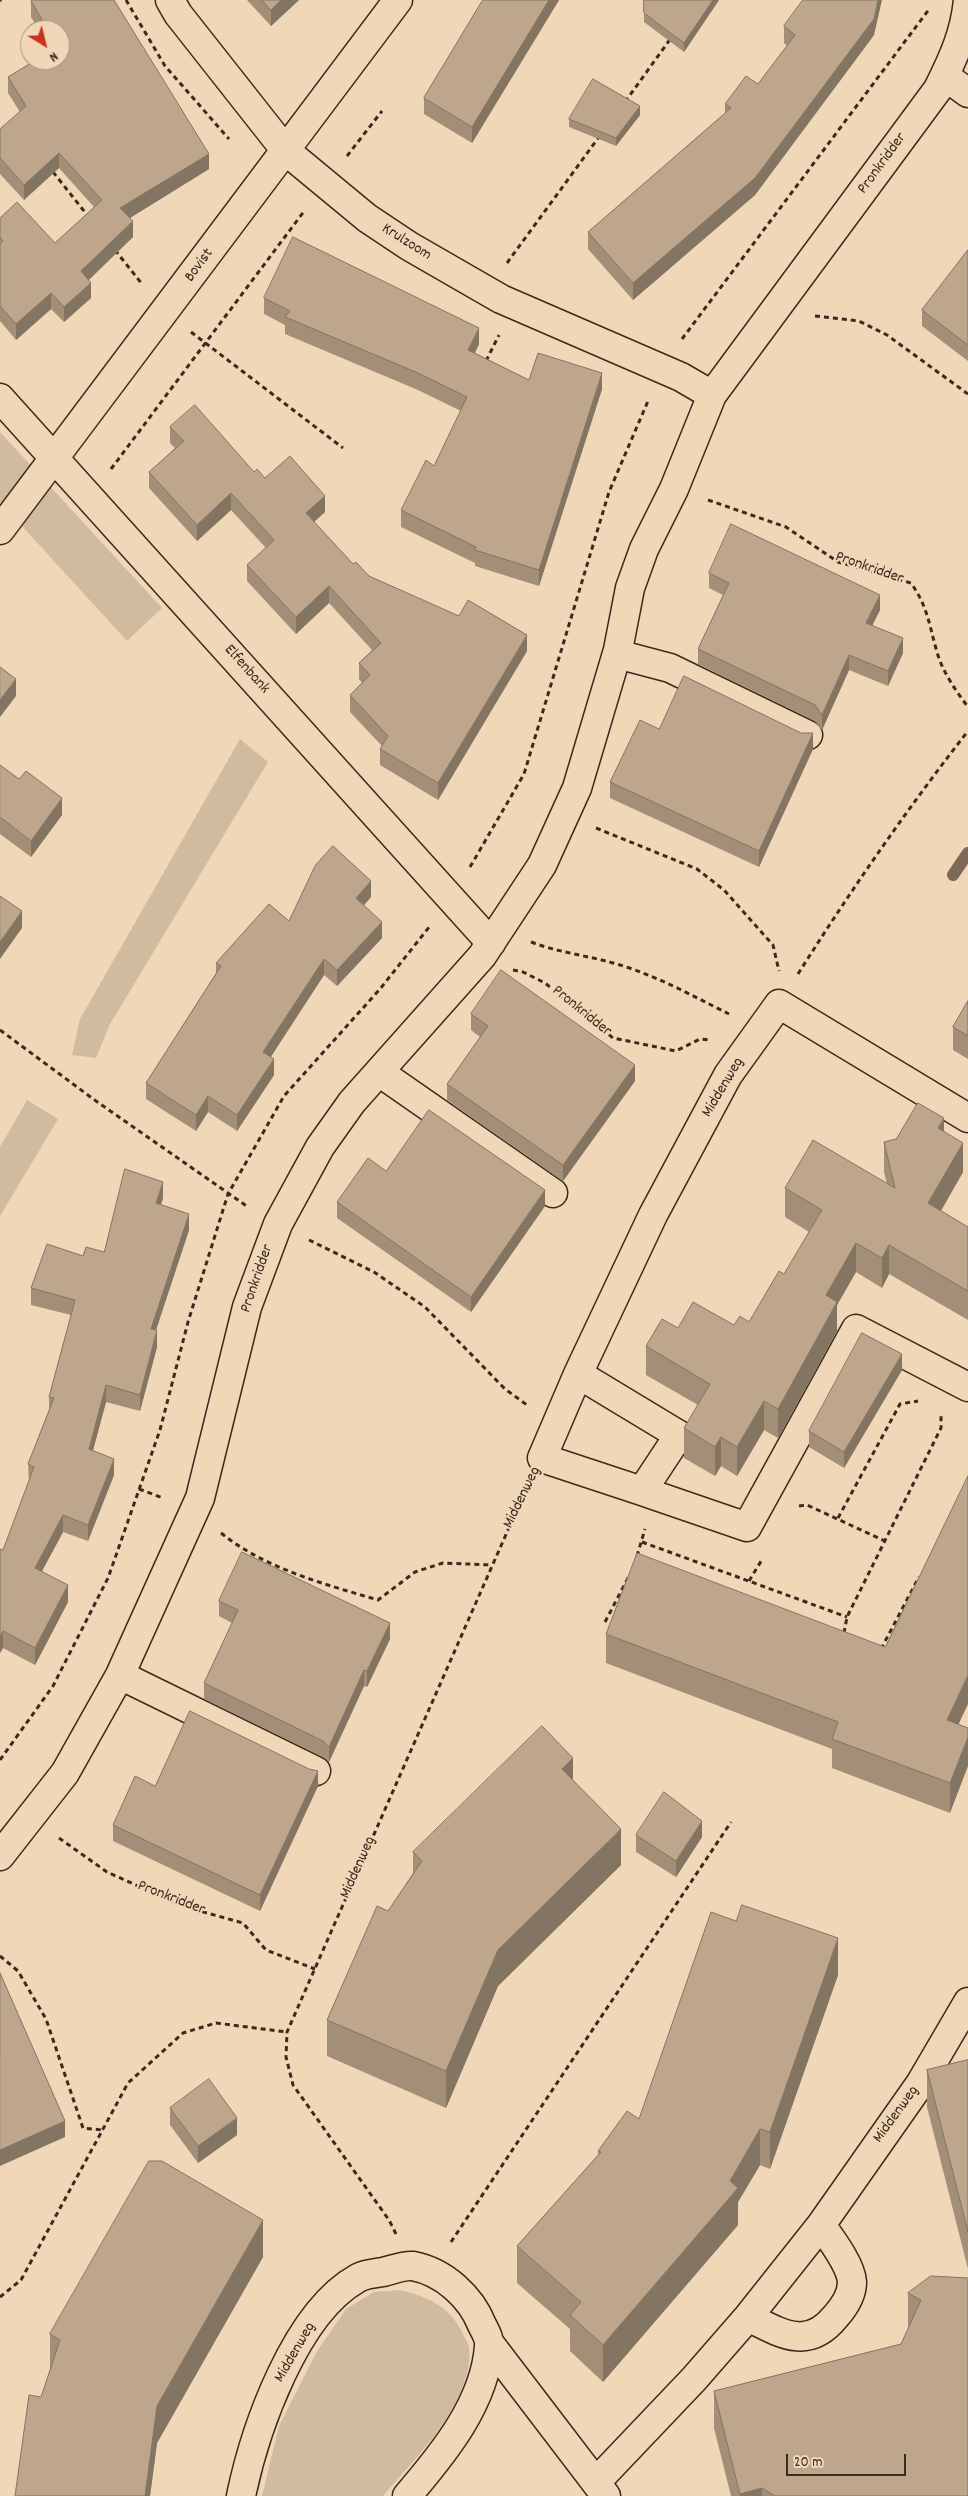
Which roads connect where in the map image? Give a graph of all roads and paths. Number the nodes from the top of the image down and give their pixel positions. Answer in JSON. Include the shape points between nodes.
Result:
{"nodes":[{"id":1,"x":170,"y":0,"type":"edge"},
{"id":2,"x":398,"y":0,"type":"edge"},
{"id":3,"x":968,"y":0,"type":"edge"},
{"id":4,"x":677,"y":30,"type":"edge"},
{"id":5,"x":944,"y":76,"type":"junction"},
{"id":6,"x":968,"y":93,"type":"edge"},
{"id":7,"x":620,"y":108,"type":"edge"},
{"id":8,"x":382,"y":111,"type":"dead end"},
{"id":9,"x":306,"y":124,"type":"junction"},
{"id":10,"x":603,"y":131,"type":"edge"},
{"id":11,"x":286,"y":151,"type":"junction"},
{"id":12,"x":346,"y":157,"type":"junction"},
{"id":13,"x":353,"y":162,"type":"dead end"},
{"id":14,"x":326,"y":185,"type":"junction"},
{"id":15,"x":499,"y":258,"type":"dead end"},
{"id":16,"x":508,"y":263,"type":"junction"},
{"id":17,"x":516,"y":267,"type":"dead end"},
{"id":18,"x":488,"y":292,"type":"junction"},
{"id":19,"x":783,"y":299,"type":"junction"},
{"id":20,"x":501,"y":332,"type":"dead end"},
{"id":21,"x":483,"y":367,"type":"edge"},
{"id":22,"x":968,"y":394,"type":"edge"},
{"id":23,"x":712,"y":395,"type":"junction"},
{"id":24,"x":0,"y":398,"type":"edge"},
{"id":25,"x":55,"y":457,"type":"junction"},
{"id":26,"x":674,"y":489,"type":"junction"},
{"id":27,"x":90,"y":497,"type":"junction"},
{"id":28,"x":0,"y":530,"type":"edge"},
{"id":29,"x":617,"y":654,"type":"junction"},
{"id":30,"x":968,"y":706,"type":"edge"},
{"id":31,"x":968,"y":731,"type":"edge"},
{"id":32,"x":808,"y":735,"type":"edge"},
{"id":33,"x":565,"y":816,"type":"junction"},
{"id":34,"x":489,"y":946,"type":"junction"},
{"id":35,"x":782,"y":1000,"type":"junction"},
{"id":36,"x":760,"y":1030,"type":"junction"},
{"id":37,"x":743,"y":1055,"type":"junction"},
{"id":38,"x":379,"y":1072,"type":"junction"},
{"id":39,"x":968,"y":1118,"type":"edge"},
{"id":40,"x":553,"y":1193,"type":"dead end"},
{"id":41,"x":578,"y":1374,"type":"junction"},
{"id":42,"x":968,"y":1387,"type":"edge"},
{"id":43,"x":921,"y":1400,"type":"dead end"},
{"id":44,"x":935,"y":1409,"type":"dead end"},
{"id":45,"x":542,"y":1458,"type":"junction"},
{"id":46,"x":139,"y":1489,"type":"dead end"},
{"id":47,"x":649,"y":1493,"type":"junction"},
{"id":48,"x":795,"y":1507,"type":"dead end"},
{"id":49,"x":194,"y":1511,"type":"junction"},
{"id":50,"x":838,"y":1518,"type":"junction"},
{"id":51,"x":885,"y":1541,"type":"junction"},
{"id":52,"x":642,"y":1542,"type":"junction"},
{"id":53,"x":764,"y":1556,"type":"dead end"},
{"id":54,"x":635,"y":1563,"type":"edge"},
{"id":55,"x":492,"y":1565,"type":"junction"},
{"id":56,"x":631,"y":1571,"type":"edge"},
{"id":57,"x":920,"y":1576,"type":"edge"},
{"id":58,"x":749,"y":1581,"type":"junction"},
{"id":59,"x":847,"y":1617,"type":"junction"},
{"id":60,"x":605,"y":1622,"type":"dead end"},
{"id":61,"x":843,"y":1639,"type":"edge"},
{"id":62,"x":880,"y":1652,"type":"edge"},
{"id":63,"x":120,"y":1676,"type":"junction"},
{"id":64,"x":316,"y":1771,"type":"edge"},
{"id":65,"x":31,"y":1816,"type":"junction"},
{"id":66,"x":731,"y":1822,"type":"dead end"},
{"id":67,"x":0,"y":1856,"type":"edge"},
{"id":68,"x":0,"y":1956,"type":"edge"},
{"id":69,"x":314,"y":1969,"type":"junction"},
{"id":70,"x":968,"y":2002,"type":"edge"},
{"id":71,"x":287,"y":2032,"type":"junction"},
{"id":72,"x":102,"y":2130,"type":"junction"},
{"id":73,"x":821,"y":2225,"type":"junction"},
{"id":74,"x":421,"y":2269,"type":"junction"},
{"id":75,"x":0,"y":2297,"type":"edge"},
{"id":76,"x":748,"y":2317,"type":"junction"},
{"id":77,"x":490,"y":2344,"type":"junction"},
{"id":78,"x":601,"y":2489,"type":"edge"},
{"id":79,"x":241,"y":2496,"type":"edge"},
{"id":80,"x":407,"y":2496,"type":"edge"}],
"edges":[{"from":1,"to":11,"type":"street","name":"Krulzoom"},
{"from":2,"to":9,"type":"street","name":"Bovist"},
{"from":3,"to":5,"type":"street","name":"Pronkridder","via":[[966,23],[956,55]]},
{"from":4,"to":7,"type":"path"},
{"from":5,"to":6,"type":"street"},
{"from":5,"to":19,"type":"street","name":"Pronkridder","via":[[938,89]]},
{"from":8,"to":12,"type":"path"},
{"from":9,"to":11,"type":"street","name":"Bovist"},
{"from":9,"to":12,"type":"path"},
{"from":10,"to":16,"type":"path"},
{"from":11,"to":14,"type":"street","name":"Krulzoom"},
{"from":11,"to":25,"type":"street","name":"Bovist"},
{"from":12,"to":13,"type":"path"},
{"from":12,"to":14,"type":"path"},
{"from":14,"to":18,"type":"street","name":"Krulzoom","via":[[395,237]]},
{"from":14,"to":27,"type":"path"},
{"from":15,"to":16,"type":"path"},
{"from":16,"to":17,"type":"path"},
{"from":16,"to":18,"type":"path"},
{"from":18,"to":23,"type":"street","name":"Krulzoom","via":[[681,377]]},
{"from":19,"to":22,"type":"path","via":[[818,317],[859,321],[887,335]]},
{"from":19,"to":23,"type":"street","name":"Pronkridder"},
{"from":20,"to":21,"type":"path"},
{"from":23,"to":26,"type":"street","name":"Pronkridder"},
{"from":24,"to":25,"type":"street","name":"Elfenbank"},
{"from":25,"to":27,"type":"street","name":"Elfenbank"},
{"from":25,"to":28,"type":"street","name":"Bovist"},
{"from":26,"to":29,"type":"street","name":"Pronkridder","via":[[644,549],[633,580]]},
{"from":26,"to":30,"type":"path","name":"Pronkridder","via":[[786,527],[838,562],[911,583],[922,598],[938,654]]},
{"from":27,"to":34,"type":"street","name":"Elfenbank"},
{"from":29,"to":32,"type":"street","via":[[670,668]]},
{"from":29,"to":33,"type":"street","name":"Pronkridder","via":[[577,788]]},
{"from":31,"to":35,"type":"path","via":[[851,890]]},
{"from":33,"to":34,"type":"street","name":"Pronkridder","via":[[542,865]]},
{"from":33,"to":35,"type":"path","via":[[697,869],[724,890],[774,945]]},
{"from":34,"to":36,"type":"path","via":[[556,951],[611,962],[660,978]]},
{"from":34,"to":37,"type":"path","name":"Pronkridder","via":[[522,972],[545,983],[613,1038],[676,1051],[700,1039],[722,1041]]},
{"from":34,"to":38,"type":"street","name":"Pronkridder"},
{"from":35,"to":36,"type":"street","name":"Middenweg"},
{"from":35,"to":39,"type":"street"},
{"from":36,"to":37,"type":"street","name":"Middenweg"},
{"from":37,"to":41,"type":"street","name":"Middenweg","via":[[728,1076],[653,1215]]},
{"from":38,"to":40,"type":"street"},
{"from":38,"to":49,"type":"street","name":"Pronkridder","via":[[352,1102],[320,1147],[278,1224],[247,1307],[200,1498]]},
{"from":41,"to":45,"type":"street","name":"Middenweg"},
{"from":41,"to":47,"type":"street","via":[[679,1435]]},
{"from":42,"to":47,"type":"street","name":"Middenweg","via":[[856,1329],[747,1527]]},
{"from":43,"to":50,"type":"path","via":[[900,1404]]},
{"from":44,"to":51,"type":"path","via":[[942,1413],[941,1428]]},
{"from":45,"to":47,"type":"street","name":"Middenweg"},
{"from":45,"to":55,"type":"path","name":"Middenweg"},
{"from":46,"to":49,"type":"path"},
{"from":47,"to":52,"type":"path"},
{"from":48,"to":50,"type":"path","via":[[807,1505]]},
{"from":49,"to":55,"type":"path","via":[[236,1545],[269,1562],[313,1581],[378,1600],[415,1572],[444,1562]]},
{"from":49,"to":63,"type":"street","name":"Pronkridder"},
{"from":50,"to":51,"type":"path"},
{"from":51,"to":59,"type":"path"},
{"from":52,"to":54,"type":"path"},
{"from":52,"to":58,"type":"path"},
{"from":53,"to":58,"type":"path"},
{"from":55,"to":69,"type":"path","name":"Middenweg"},
{"from":56,"to":60,"type":"path"},
{"from":57,"to":62,"type":"path"},
{"from":58,"to":59,"type":"path"},
{"from":59,"to":61,"type":"path"},
{"from":63,"to":64,"type":"street"},
{"from":63,"to":65,"type":"street","name":"Pronkridder","via":[[65,1773]]},
{"from":65,"to":67,"type":"street","name":"Pronkridder"},
{"from":65,"to":69,"type":"path","name":"Pronkridder","via":[[107,1872],[182,1906],[243,1924],[266,1950]]},
{"from":66,"to":74,"type":"path"},
{"from":68,"to":72,"type":"path","via":[[18,1971],[46,2019],[83,2128]]},
{"from":69,"to":71,"type":"path","name":"Middenweg"},
{"from":70,"to":73,"type":"street","name":"Middenweg","via":[[920,2084]]},
{"from":71,"to":72,"type":"path","via":[[216,2023],[183,2033],[128,2082]]},
{"from":71,"to":74,"type":"path","name":"Middenweg","via":[[286,2057],[293,2085]]},
{"from":72,"to":75,"type":"path","via":[[21,2280]]},
{"from":73,"to":76,"type":"street","name":"Middenweg"},
{"from":73,"to":76,"type":"street","via":[[842,2257],[852,2282],[844,2307],[829,2325],[807,2338],[784,2335]]},
{"from":74,"to":77,"type":"street","name":"Middenweg","via":[[452,2285],[476,2308]]},
{"from":74,"to":79,"type":"street","name":"Middenweg","via":[[359,2277],[326,2303],[298,2345],[264,2412]]},
{"from":76,"to":78,"type":"street","name":"Middenweg"},
{"from":77,"to":78,"type":"street","name":"Middenweg"},
{"from":77,"to":80,"type":"street","via":[[484,2376],[470,2408],[436,2462]]}]}
